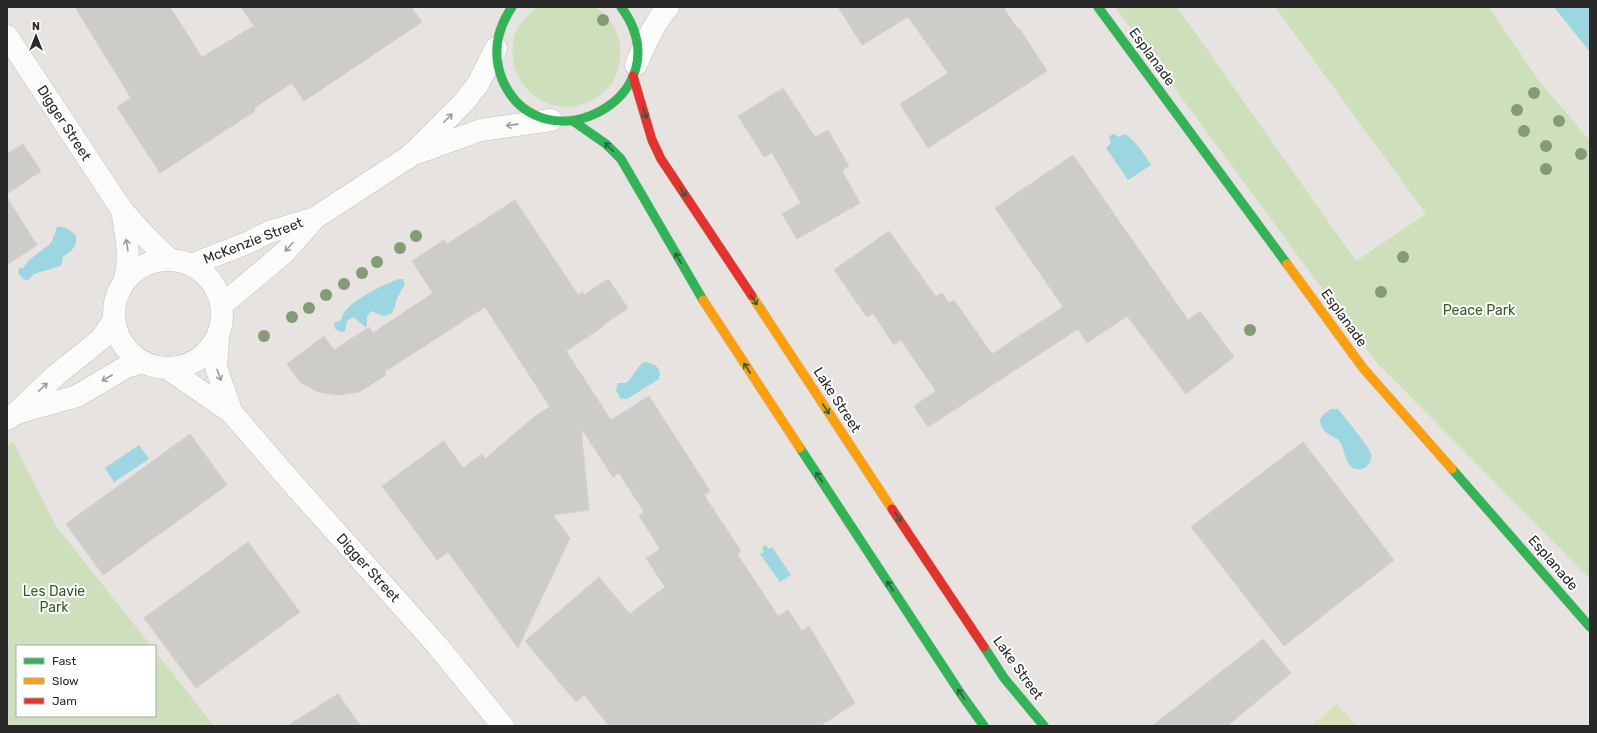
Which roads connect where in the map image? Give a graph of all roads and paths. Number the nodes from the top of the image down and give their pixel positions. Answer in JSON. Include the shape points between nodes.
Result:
{"nodes":[{"id":1,"x":512,"y":7,"type":"edge"},
{"id":2,"x":621,"y":7,"type":"edge"},
{"id":3,"x":668,"y":7,"type":"edge"},
{"id":4,"x":1098,"y":7,"type":"edge"},
{"id":5,"x":498,"y":14,"type":"dead end"},
{"id":6,"x":501,"y":27,"type":"junction"},
{"id":7,"x":7,"y":36,"type":"edge"},
{"id":8,"x":496,"y":48,"type":"junction"},
{"id":9,"x":635,"y":71,"type":"junction"},
{"id":10,"x":551,"y":120,"type":"junction"},
{"id":11,"x":573,"y":121,"type":"junction"},
{"id":12,"x":410,"y":156,"type":"junction"},
{"id":13,"x":122,"y":210,"type":"junction"},
{"id":14,"x":315,"y":218,"type":"junction"},
{"id":15,"x":169,"y":259,"type":"junction"},
{"id":16,"x":192,"y":265,"type":"junction"},
{"id":17,"x":125,"y":280,"type":"junction"},
{"id":18,"x":222,"y":305,"type":"junction"},
{"id":19,"x":113,"y":320,"type":"junction"},
{"id":20,"x":218,"y":337,"type":"junction"},
{"id":21,"x":142,"y":362,"type":"junction"},
{"id":22,"x":167,"y":368,"type":"junction"},
{"id":23,"x":232,"y":413,"type":"junction"},
{"id":24,"x":11,"y":416,"type":"edge"},
{"id":25,"x":1590,"y":627,"type":"edge"},
{"id":26,"x":502,"y":726,"type":"edge"},
{"id":27,"x":984,"y":726,"type":"edge"},
{"id":28,"x":1044,"y":726,"type":"edge"}],
"edges":[{"from":1,"to":6,"type":"main road"},
{"from":2,"to":9,"type":"main road","via":[[635,32]]},
{"from":3,"to":9,"type":"street","via":[[657,19],[647,38]]},
{"from":4,"to":25,"type":"main road","name":"Esplanade","via":[[1363,368]]},
{"from":5,"to":6,"type":"main road"},
{"from":6,"to":8,"type":"main road"},
{"from":7,"to":13,"type":"street","name":"Digger Street"},
{"from":8,"to":10,"type":"main road","via":[[500,72],[510,94],[528,110]]},
{"from":12,"to":8,"type":"street","name":"McKenzie Street","one_way":true,"via":[[464,102],[478,84]]},
{"from":9,"to":11,"type":"main road","via":[[628,86],[614,104],[595,116]]},
{"from":9,"to":28,"type":"main road","name":"Lake Street","one_way":true,"via":[[652,140],[661,159],[1004,678]]},
{"from":10,"to":11,"type":"main road"},
{"from":10,"to":12,"type":"street","name":"McKenzie Street","one_way":true,"via":[[481,130]]},
{"from":27,"to":11,"type":"main road","one_way":true,"via":[[697,291],[621,159],[606,144]]},
{"from":12,"to":14,"type":"street","name":"McKenzie Street"},
{"from":13,"to":15,"type":"street","name":"Digger Street"},
{"from":17,"to":13,"type":"street","name":"Digger Street","one_way":true,"via":[[128,252]]},
{"from":14,"to":16,"type":"street","name":"McKenzie Street","via":[[269,232],[247,244]]},
{"from":14,"to":18,"type":"street","name":"McKenzie Street","one_way":true,"via":[[285,252]]},
{"from":15,"to":16,"type":"street"},
{"from":15,"to":17,"type":"street","via":[[148,263]]},
{"from":16,"to":18,"type":"street","via":[[206,274],[217,288]]},
{"from":17,"to":19,"type":"street","via":[[116,299]]},
{"from":18,"to":20,"type":"street"},
{"from":19,"to":21,"type":"street","via":[[118,337],[128,351]]},
{"from":24,"to":19,"type":"street","one_way":true,"via":[[101,339]]},
{"from":20,"to":22,"type":"street","via":[[209,350],[197,360],[183,366]]},
{"from":20,"to":23,"type":"street","name":"Digger Street","one_way":true,"via":[[216,367]]},
{"from":21,"to":22,"type":"street","via":[[154,367]]},
{"from":21,"to":24,"type":"street","one_way":true,"via":[[126,367],[77,396]]},
{"from":22,"to":23,"type":"street","name":"Digger Street"},
{"from":23,"to":26,"type":"street","name":"Digger Street","via":[[436,644]]}]}
